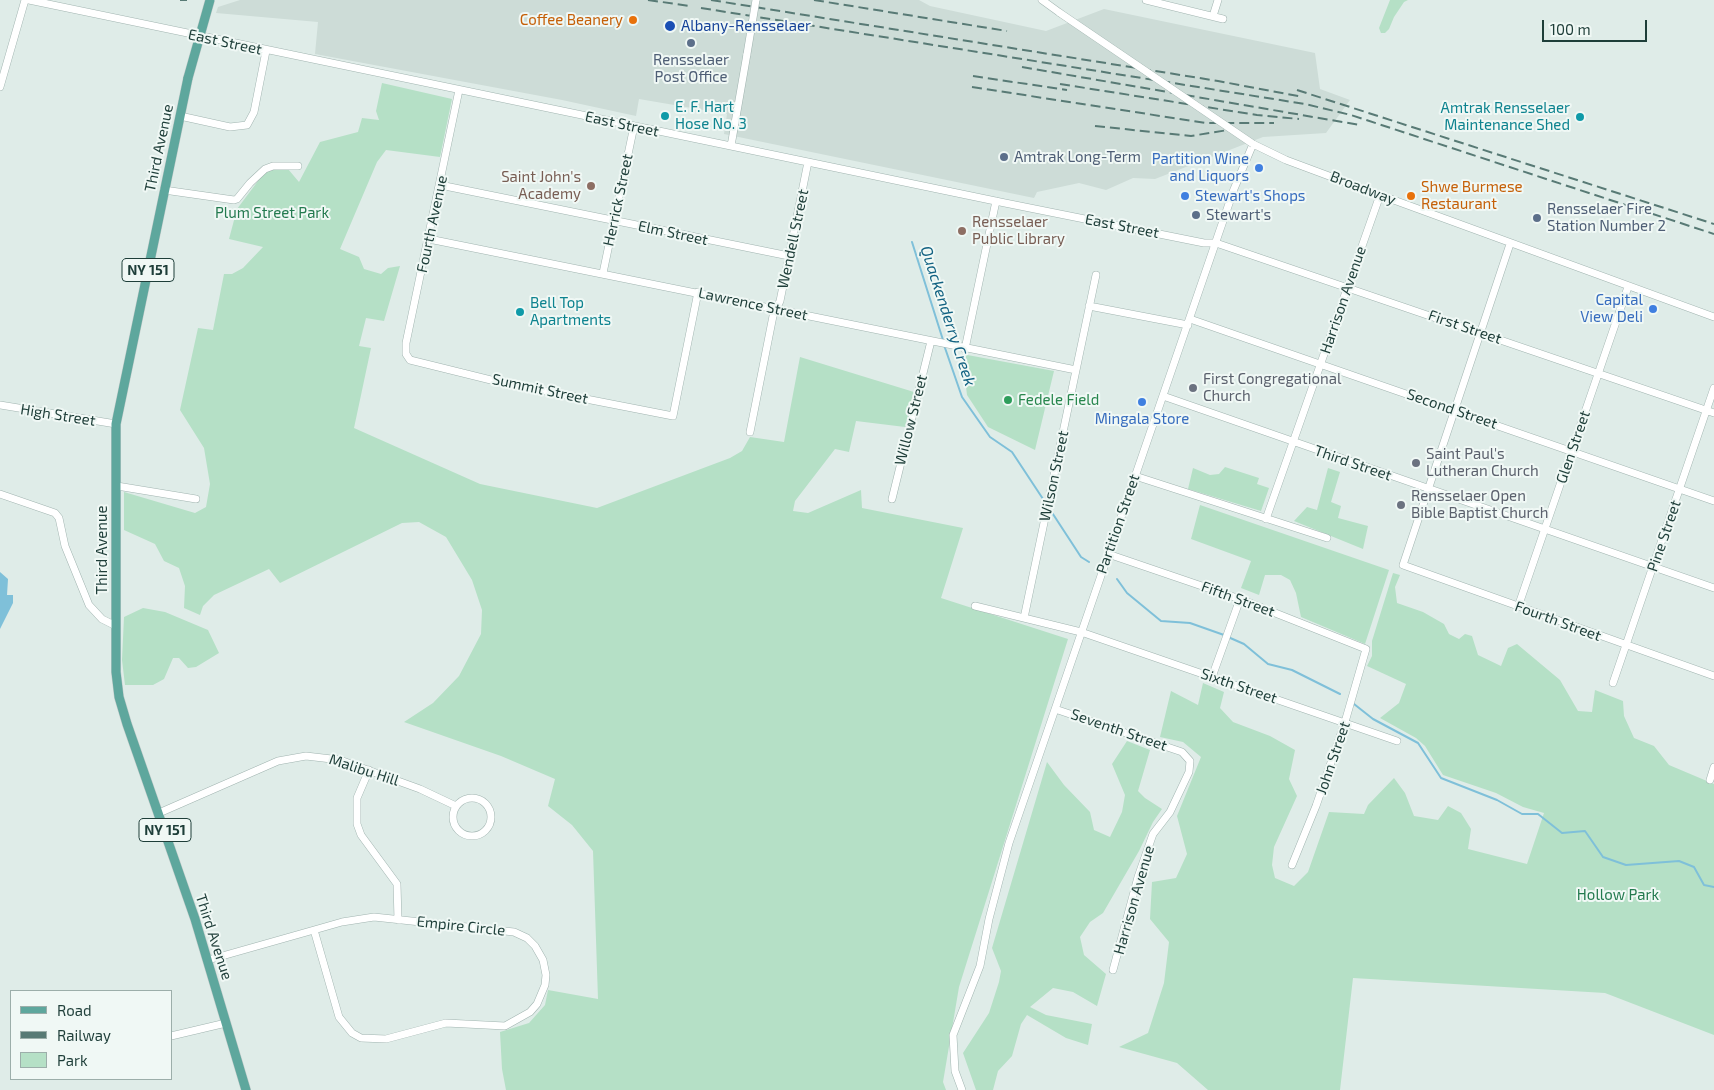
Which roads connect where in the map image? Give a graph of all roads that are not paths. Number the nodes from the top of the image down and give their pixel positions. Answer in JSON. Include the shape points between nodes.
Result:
{"nodes":[{"id":1,"x":25,"y":0,"type":"edge"},
{"id":2,"x":29,"y":0,"type":"edge"},
{"id":3,"x":210,"y":0,"type":"edge"},
{"id":4,"x":756,"y":0,"type":"edge"},
{"id":5,"x":1042,"y":0,"type":"edge"},
{"id":6,"x":1146,"y":0,"type":"edge"},
{"id":7,"x":1218,"y":0,"type":"edge"},
{"id":8,"x":1213,"y":16,"type":"junction"},
{"id":9,"x":1222,"y":19,"type":"dead end"},
{"id":10,"x":266,"y":51,"type":"junction"},
{"id":11,"x":0,"y":87,"type":"edge"},
{"id":12,"x":459,"y":90,"type":"junction"},
{"id":13,"x":180,"y":116,"type":"junction"},
{"id":14,"x":634,"y":126,"type":"junction"},
{"id":15,"x":1253,"y":144,"type":"junction"},
{"id":16,"x":731,"y":146,"type":"junction"},
{"id":17,"x":808,"y":162,"type":"junction"},
{"id":18,"x":298,"y":166,"type":"dead end"},
{"id":19,"x":440,"y":185,"type":"junction"},
{"id":20,"x":164,"y":190,"type":"junction"},
{"id":21,"x":1380,"y":195,"type":"junction"},
{"id":22,"x":996,"y":201,"type":"junction"},
{"id":23,"x":614,"y":221,"type":"junction"},
{"id":24,"x":429,"y":238,"type":"junction"},
{"id":25,"x":1216,"y":243,"type":"junction"},
{"id":26,"x":1510,"y":244,"type":"junction"},
{"id":27,"x":789,"y":256,"type":"junction"},
{"id":28,"x":603,"y":273,"type":"junction"},
{"id":29,"x":1096,"y":274,"type":"dead end"},
{"id":30,"x":1628,"y":286,"type":"junction"},
{"id":31,"x":1348,"y":288,"type":"junction"},
{"id":32,"x":698,"y":292,"type":"junction"},
{"id":33,"x":1089,"y":306,"type":"junction"},
{"id":34,"x":776,"y":310,"type":"junction"},
{"id":35,"x":1714,"y":317,"type":"edge"},
{"id":36,"x":1189,"y":322,"type":"junction"},
{"id":37,"x":1480,"y":332,"type":"junction"},
{"id":38,"x":934,"y":342,"type":"junction"},
{"id":39,"x":964,"y":349,"type":"junction"},
{"id":40,"x":407,"y":357,"type":"joint"},
{"id":41,"x":1321,"y":364,"type":"junction"},
{"id":42,"x":1076,"y":370,"type":"junction"},
{"id":43,"x":1599,"y":373,"type":"junction"},
{"id":44,"x":1714,"y":388,"type":"edge"},
{"id":45,"x":1163,"y":396,"type":"junction"},
{"id":46,"x":0,"y":405,"type":"edge"},
{"id":47,"x":1454,"y":410,"type":"junction"},
{"id":48,"x":1710,"y":412,"type":"edge"},
{"id":49,"x":116,"y":424,"type":"junction"},
{"id":50,"x":750,"y":432,"type":"dead end"},
{"id":51,"x":1293,"y":441,"type":"junction"},
{"id":52,"x":1572,"y":451,"type":"junction"},
{"id":53,"x":1135,"y":476,"type":"junction"},
{"id":54,"x":116,"y":486,"type":"junction"},
{"id":55,"x":1428,"y":489,"type":"junction"},
{"id":56,"x":1680,"y":489,"type":"junction"},
{"id":57,"x":0,"y":494,"type":"edge"},
{"id":58,"x":196,"y":499,"type":"dead end"},
{"id":59,"x":892,"y":499,"type":"dead end"},
{"id":60,"x":1714,"y":500,"type":"edge"},
{"id":61,"x":1266,"y":519,"type":"junction"},
{"id":62,"x":1545,"y":529,"type":"junction"},
{"id":63,"x":1327,"y":538,"type":"dead end"},
{"id":64,"x":1108,"y":554,"type":"junction"},
{"id":65,"x":1653,"y":567,"type":"junction"},
{"id":66,"x":1714,"y":588,"type":"edge"},
{"id":67,"x":1240,"y":599,"type":"junction"},
{"id":68,"x":975,"y":606,"type":"dead end"},
{"id":69,"x":1518,"y":607,"type":"junction"},
{"id":70,"x":1024,"y":618,"type":"junction"},
{"id":71,"x":116,"y":626,"type":"junction"},
{"id":72,"x":1081,"y":632,"type":"junction"},
{"id":73,"x":1626,"y":646,"type":"junction"},
{"id":74,"x":1366,"y":649,"type":"joint"},
{"id":75,"x":1714,"y":676,"type":"edge"},
{"id":76,"x":1212,"y":677,"type":"junction"},
{"id":77,"x":1613,"y":683,"type":"dead end"},
{"id":78,"x":1055,"y":709,"type":"junction"},
{"id":79,"x":1345,"y":722,"type":"junction"},
{"id":80,"x":1397,"y":741,"type":"dead end"},
{"id":81,"x":1182,"y":752,"type":"joint"},
{"id":82,"x":1714,"y":768,"type":"edge"},
{"id":83,"x":369,"y":770,"type":"junction"},
{"id":84,"x":1710,"y":780,"type":"dead end"},
{"id":85,"x":456,"y":806,"type":"junction"},
{"id":86,"x":159,"y":813,"type":"junction"},
{"id":87,"x":1292,"y":865,"type":"dead end"},
{"id":88,"x":398,"y":920,"type":"junction"},
{"id":89,"x":314,"y":930,"type":"junction"},
{"id":90,"x":208,"y":960,"type":"junction"},
{"id":91,"x":1113,"y":970,"type":"dead end"},
{"id":92,"x":226,"y":1023,"type":"junction"},
{"id":93,"x":172,"y":1036,"type":"edge"},
{"id":94,"x":246,"y":1090,"type":"edge"},
{"id":95,"x":962,"y":1090,"type":"edge"}],
"edges":[{"from":1,"to":11,"type":"street"},
{"from":2,"to":10,"type":"street","name":"East Street"},
{"from":3,"to":13,"type":"main road","name":"Third Avenue","number":"NY 151","bridge":true},
{"from":4,"to":16,"type":"street","bridge":true},
{"from":5,"to":15,"type":"street","name":"Broadway","bridge":true},
{"from":6,"to":8,"type":"street"},
{"from":7,"to":8,"type":"street"},
{"from":8,"to":9,"type":"street"},
{"from":10,"to":12,"type":"street","name":"East Street"},
{"from":10,"to":13,"type":"street","via":[[254,112],[247,125],[230,127]]},
{"from":12,"to":14,"type":"street","name":"East Street"},
{"from":12,"to":19,"type":"street","name":"Fourth Avenue"},
{"from":13,"to":20,"type":"main road","name":"Third Avenue","number":"NY 151"},
{"from":14,"to":16,"type":"street","name":"East Street"},
{"from":14,"to":23,"type":"street","name":"Herrick Street"},
{"from":15,"to":21,"type":"street","name":"Broadway","via":[[1281,158]]},
{"from":15,"to":25,"type":"street","name":"Partition Street"},
{"from":16,"to":17,"type":"street","name":"East Street"},
{"from":17,"to":22,"type":"street","name":"East Street"},
{"from":17,"to":27,"type":"street","name":"Wendell Street"},
{"from":18,"to":20,"type":"street","via":[[265,169],[237,200]]},
{"from":19,"to":23,"type":"street","name":"Elm Street"},
{"from":19,"to":24,"type":"street","name":"Fourth Avenue"},
{"from":20,"to":49,"type":"main road","name":"Third Avenue","number":"NY 151"},
{"from":21,"to":26,"type":"street","name":"Broadway"},
{"from":21,"to":31,"type":"street","name":"Harrison Avenue"},
{"from":22,"to":25,"type":"street","name":"East Street"},
{"from":22,"to":39,"type":"street"},
{"from":23,"to":27,"type":"street","name":"Elm Street"},
{"from":23,"to":28,"type":"street","name":"Herrick Street"},
{"from":24,"to":28,"type":"street","name":"Lawrence Street"},
{"from":24,"to":40,"type":"street","name":"Fourth Avenue","via":[[406,343]]},
{"from":25,"to":31,"type":"street","name":"First Street"},
{"from":25,"to":36,"type":"street","name":"Partition Street"},
{"from":26,"to":30,"type":"street","name":"Broadway"},
{"from":26,"to":37,"type":"street"},
{"from":27,"to":34,"type":"street","name":"Wendell Street"},
{"from":28,"to":32,"type":"street","name":"Lawrence Street"},
{"from":29,"to":33,"type":"street","name":"Wilson Street"},
{"from":30,"to":35,"type":"street","name":"Broadway"},
{"from":30,"to":43,"type":"street","name":"Glen Street"},
{"from":31,"to":37,"type":"street","name":"First Street"},
{"from":31,"to":41,"type":"street","name":"Harrison Avenue"},
{"from":32,"to":34,"type":"street","name":"Lawrence Street"},
{"from":32,"to":40,"type":"street","name":"Summit Street","via":[[673,416],[499,382]]},
{"from":33,"to":36,"type":"street","name":"Second Street"},
{"from":33,"to":42,"type":"street","name":"Wilson Street"},
{"from":34,"to":38,"type":"street","name":"Lawrence Street"},
{"from":34,"to":50,"type":"street","name":"Wendell Street"},
{"from":36,"to":41,"type":"street","name":"Second Street"},
{"from":36,"to":45,"type":"street","name":"Partition Street"},
{"from":37,"to":43,"type":"street","name":"First Street"},
{"from":37,"to":47,"type":"street"},
{"from":38,"to":39,"type":"street","name":"Lawrence Street"},
{"from":38,"to":59,"type":"street","name":"Willow Street"},
{"from":39,"to":42,"type":"street","name":"Lawrence Street"},
{"from":41,"to":47,"type":"street","name":"Second Street"},
{"from":41,"to":51,"type":"street","name":"Harrison Avenue"},
{"from":42,"to":70,"type":"street","name":"Wilson Street"},
{"from":43,"to":48,"type":"street","name":"First Street"},
{"from":43,"to":52,"type":"street","name":"Glen Street"},
{"from":44,"to":48,"type":"street","name":"Pine Street"},
{"from":45,"to":51,"type":"street","name":"Third Street"},
{"from":45,"to":53,"type":"street","name":"Partition Street"},
{"from":46,"to":49,"type":"street","name":"High Street"},
{"from":47,"to":52,"type":"street","name":"Second Street"},
{"from":47,"to":55,"type":"street"},
{"from":48,"to":56,"type":"street","name":"Pine Street"},
{"from":49,"to":54,"type":"main road","name":"Third Avenue","number":"NY 151"},
{"from":51,"to":55,"type":"street","name":"Third Street"},
{"from":51,"to":61,"type":"street","name":"Harrison Avenue"},
{"from":52,"to":56,"type":"street","name":"Second Street"},
{"from":52,"to":62,"type":"street","name":"Glen Street"},
{"from":53,"to":61,"type":"street"},
{"from":53,"to":64,"type":"street","name":"Partition Street"},
{"from":54,"to":58,"type":"street"},
{"from":54,"to":71,"type":"main road","name":"Third Avenue","number":"NY 151"},
{"from":55,"to":62,"type":"street","name":"Third Street"},
{"from":55,"to":69,"type":"street","name":"Fourth Street","via":[[1403,565]]},
{"from":56,"to":60,"type":"street","name":"Second Street"},
{"from":56,"to":65,"type":"street","name":"Pine Street"},
{"from":57,"to":71,"type":"street","via":[[55,513],[86,600],[102,619]]},
{"from":61,"to":63,"type":"street"},
{"from":62,"to":65,"type":"street","name":"Third Street"},
{"from":62,"to":69,"type":"street","name":"Glen Street"},
{"from":64,"to":67,"type":"street","name":"Fifth Street"},
{"from":64,"to":72,"type":"street","name":"Partition Street"},
{"from":65,"to":66,"type":"street","name":"Third Street"},
{"from":65,"to":73,"type":"street","name":"Pine Street"},
{"from":67,"to":74,"type":"street","name":"Fifth Street"},
{"from":67,"to":76,"type":"street"},
{"from":68,"to":70,"type":"street","name":"Sixth Street"},
{"from":69,"to":73,"type":"street","name":"Fourth Street"},
{"from":70,"to":72,"type":"street","name":"Sixth Street"},
{"from":71,"to":86,"type":"main road","name":"Third Avenue","number":"NY 151","via":[[119,697]]},
{"from":72,"to":76,"type":"street","name":"Sixth Street"},
{"from":72,"to":78,"type":"street","name":"Partition Street"},
{"from":73,"to":75,"type":"street","name":"Fourth Street"},
{"from":73,"to":77,"type":"street","name":"Pine Street"},
{"from":74,"to":79,"type":"street","name":"John Street"},
{"from":76,"to":79,"type":"street","name":"Sixth Street"},
{"from":78,"to":81,"type":"street","name":"Seventh Street"},
{"from":78,"to":95,"type":"street","name":"Partition Street","via":[[1009,843],[980,966],[953,1035],[955,1072]]},
{"from":79,"to":80,"type":"street","name":"Sixth Street"},
{"from":79,"to":87,"type":"street","name":"John Street"},
{"from":81,"to":91,"type":"street","name":"Harrison Avenue","via":[[1190,761],[1189,772],[1170,812],[1153,834]]},
{"from":82,"to":84,"type":"street"},
{"from":83,"to":85,"type":"street","name":"Malibu Hill"},
{"from":83,"to":86,"type":"street","name":"Malibu Hill","via":[[323,757],[289,758]]},
{"from":83,"to":88,"type":"street","via":[[357,798],[357,824],[361,835],[397,884]]},
{"from":85,"to":85,"type":"street","via":[[466,798],[479,798],[489,807],[491,820],[488,826],[473,836],[462,833],[452,818]]},
{"from":86,"to":90,"type":"main road","name":"Third Avenue","number":"NY 151"},
{"from":88,"to":89,"type":"street","name":"Empire Circle","via":[[360,918]]},
{"from":88,"to":89,"type":"street","name":"Empire Circle","via":[[500,929],[527,938],[539,953],[546,975],[537,1004],[524,1018],[506,1026],[446,1023],[386,1039],[362,1038],[352,1033],[339,1017]]},
{"from":89,"to":90,"type":"street"},
{"from":90,"to":92,"type":"main road","name":"Third Avenue","number":"NY 151"},
{"from":92,"to":93,"type":"street"},
{"from":92,"to":94,"type":"main road","name":"Third Avenue","number":"NY 151"}]}
